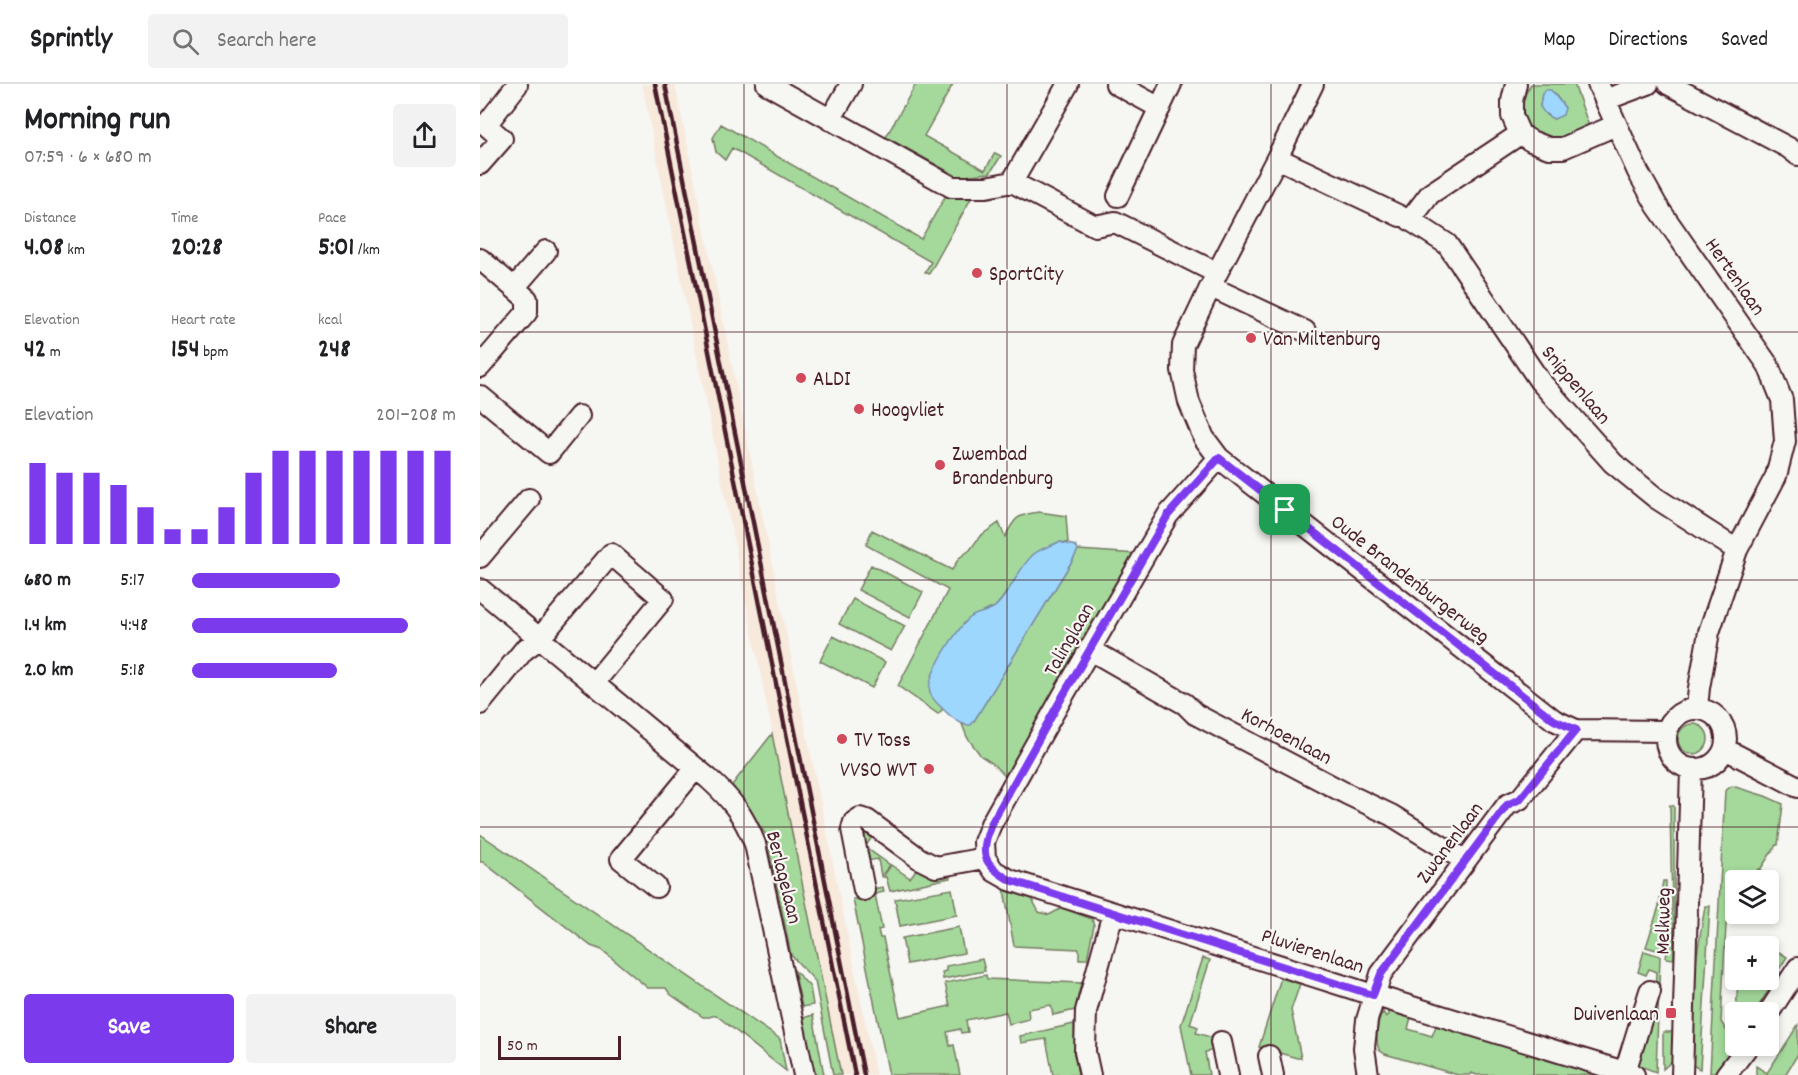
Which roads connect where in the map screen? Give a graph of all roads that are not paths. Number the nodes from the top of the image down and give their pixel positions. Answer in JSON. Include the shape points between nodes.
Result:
{"nodes":[{"id":1,"x":767,"y":84,"type":"edge"},
{"id":2,"x":851,"y":84,"type":"edge"},
{"id":3,"x":1068,"y":84,"type":"edge"},
{"id":4,"x":1116,"y":84,"type":"edge"},
{"id":5,"x":1172,"y":84,"type":"edge"},
{"id":6,"x":1313,"y":84,"type":"edge"},
{"id":7,"x":1516,"y":84,"type":"edge"},
{"id":8,"x":1648,"y":84,"type":"edge"},
{"id":9,"x":1668,"y":84,"type":"edge"},
{"id":10,"x":517,"y":85,"type":"edge"},
{"id":11,"x":1602,"y":92,"type":"edge"},
{"id":12,"x":1160,"y":108,"type":"junction"},
{"id":13,"x":830,"y":120,"type":"junction"},
{"id":14,"x":483,"y":122,"type":"edge"},
{"id":15,"x":1616,"y":125,"type":"junction"},
{"id":16,"x":1520,"y":135,"type":"junction"},
{"id":17,"x":1798,"y":155,"type":"edge"},
{"id":18,"x":1277,"y":158,"type":"junction"},
{"id":19,"x":480,"y":164,"type":"edge"},
{"id":20,"x":1012,"y":182,"type":"junction"},
{"id":21,"x":1119,"y":195,"type":"dead end"},
{"id":22,"x":1405,"y":218,"type":"junction"},
{"id":23,"x":546,"y":251,"type":"dead end"},
{"id":24,"x":480,"y":260,"type":"edge"},
{"id":25,"x":1214,"y":280,"type":"junction"},
{"id":26,"x":514,"y":288,"type":"junction"},
{"id":27,"x":1305,"y":331,"type":"dead end"},
{"id":28,"x":480,"y":367,"type":"edge"},
{"id":29,"x":1790,"y":401,"type":"edge"},
{"id":30,"x":483,"y":404,"type":"edge"},
{"id":31,"x":579,"y":417,"type":"dead end"},
{"id":32,"x":1219,"y":458,"type":"junction"},
{"id":33,"x":529,"y":499,"type":"dead end"},
{"id":34,"x":1737,"y":550,"type":"junction"},
{"id":35,"x":480,"y":556,"type":"edge"},
{"id":36,"x":480,"y":589,"type":"edge"},
{"id":37,"x":539,"y":639,"type":"junction"},
{"id":38,"x":1089,"y":649,"type":"junction"},
{"id":39,"x":594,"y":683,"type":"junction"},
{"id":40,"x":480,"y":704,"type":"edge"},
{"id":41,"x":1697,"y":708,"type":"junction"},
{"id":42,"x":1576,"y":730,"type":"junction"},
{"id":43,"x":1666,"y":731,"type":"junction"},
{"id":44,"x":1725,"y":749,"type":"junction"},
{"id":45,"x":696,"y":768,"type":"junction"},
{"id":46,"x":1691,"y":769,"type":"junction"},
{"id":47,"x":1798,"y":787,"type":"edge"},
{"id":48,"x":985,"y":858,"type":"junction"},
{"id":49,"x":1464,"y":860,"type":"junction"},
{"id":50,"x":656,"y":887,"type":"dead end"},
{"id":51,"x":864,"y":890,"type":"dead end"},
{"id":52,"x":1113,"y":913,"type":"junction"},
{"id":53,"x":1798,"y":968,"type":"edge"},
{"id":54,"x":1650,"y":992,"type":"dead end"},
{"id":55,"x":1373,"y":995,"type":"junction"},
{"id":56,"x":1776,"y":1002,"type":"edge"},
{"id":57,"x":1221,"y":1042,"type":"dead end"},
{"id":58,"x":1740,"y":1056,"type":"edge"},
{"id":59,"x":1630,"y":1074,"type":"edge"},
{"id":60,"x":804,"y":1075,"type":"edge"},
{"id":61,"x":1090,"y":1075,"type":"edge"},
{"id":62,"x":1228,"y":1075,"type":"edge"},
{"id":63,"x":1368,"y":1075,"type":"edge"},
{"id":64,"x":1682,"y":1075,"type":"edge"},
{"id":65,"x":1726,"y":1075,"type":"edge"}],
"edges":[{"from":1,"to":13,"type":"street"},
{"from":2,"to":13,"type":"street"},
{"from":3,"to":20,"type":"street"},
{"from":4,"to":12,"type":"street"},
{"from":5,"to":12,"type":"street"},
{"from":6,"to":18,"type":"street","name":"Oude Brandenburgerweg"},
{"from":7,"to":16,"type":"street","via":[[1512,116]]},
{"from":8,"to":11,"type":"street"},
{"from":9,"to":17,"type":"street"},
{"from":10,"to":14,"type":"street"},
{"from":11,"to":15,"type":"street","name":"Hertenlaan"},
{"from":12,"to":21,"type":"street"},
{"from":13,"to":20,"type":"street","via":[[952,187]]},
{"from":14,"to":19,"type":"street","via":[[502,139]]},
{"from":15,"to":16,"type":"street","via":[[1563,148],[1548,148]]},
{"from":15,"to":29,"type":"street","name":"Hertenlaan","via":[[1657,206]]},
{"from":16,"to":22,"type":"street","via":[[1430,194]]},
{"from":18,"to":22,"type":"street","name":"Snippenlaan"},
{"from":18,"to":25,"type":"street","name":"Oude Brandenburgerweg"},
{"from":20,"to":25,"type":"street","via":[[1095,226],[1115,222]]},
{"from":22,"to":34,"type":"street","name":"Snippenlaan","via":[[1447,244],[1539,380],[1613,463],[1656,498]]},
{"from":23,"to":26,"type":"street"},
{"from":24,"to":26,"type":"street"},
{"from":25,"to":27,"type":"street"},
{"from":25,"to":32,"type":"street","name":"Oude Brandenburgerweg","via":[[1184,345],[1182,370],[1189,402],[1204,438]]},
{"from":26,"to":28,"type":"street","via":[[527,299],[526,312]]},
{"from":29,"to":34,"type":"street","name":"Hertenlaan","via":[[1776,476]]},
{"from":30,"to":31,"type":"street","via":[[549,453]]},
{"from":32,"to":38,"type":"street","name":"Talinglaan","via":[[1168,515]]},
{"from":32,"to":42,"type":"street","name":"Oude Brandenburgerweg","via":[[1554,720]]},
{"from":33,"to":35,"type":"street"},
{"from":34,"to":41,"type":"street","name":"Hertenlaan","via":[[1709,632]]},
{"from":36,"to":37,"type":"street","name":"Berlagelaan"},
{"from":37,"to":39,"type":"street","name":"Berlagelaan"},
{"from":37,"to":39,"type":"street","via":[[611,554],[663,599]]},
{"from":37,"to":40,"type":"street","via":[[524,651]]},
{"from":38,"to":48,"type":"street","name":"Talinglaan","via":[[991,824],[984,842]]},
{"from":38,"to":49,"type":"street","name":"Korhoenlaan","via":[[1185,704],[1195,714],[1391,815]]},
{"from":39,"to":45,"type":"street","name":"Berlagelaan"},
{"from":41,"to":43,"type":"street","via":[[1677,714]]},
{"from":41,"to":44,"type":"street","via":[[1715,715],[1721,722]]},
{"from":42,"to":43,"type":"street","name":"Oude Brandenburgerweg"},
{"from":42,"to":49,"type":"street","name":"Zwanenlaan","via":[[1520,799],[1507,805]]},
{"from":43,"to":46,"type":"street","via":[[1665,741],[1673,760]]},
{"from":44,"to":46,"type":"street","via":[[1712,765]]},
{"from":44,"to":47,"type":"street"},
{"from":45,"to":50,"type":"street","via":[[621,859]]},
{"from":45,"to":60,"type":"street","name":"Berlagelaan","via":[[731,799],[755,844]]},
{"from":46,"to":64,"type":"street","name":"Melkweg"},
{"from":48,"to":51,"type":"street","via":[[936,867],[860,818],[852,830]]},
{"from":48,"to":52,"type":"street","name":"Pluvierenlaan","via":[[994,871],[1010,880]]},
{"from":49,"to":55,"type":"street","name":"Zwanenlaan","via":[[1381,974]]},
{"from":52,"to":55,"type":"street","name":"Pluvierenlaan"},
{"from":52,"to":61,"type":"street","via":[[1086,1011],[1085,1052]]},
{"from":53,"to":56,"type":"street"},
{"from":54,"to":59,"type":"street"},
{"from":55,"to":59,"type":"street","name":"Pluvierenlaan"},
{"from":55,"to":63,"type":"street","name":"Zwanenlaan","via":[[1364,1048]]},
{"from":57,"to":62,"type":"street"},
{"from":58,"to":65,"type":"street"}]}
